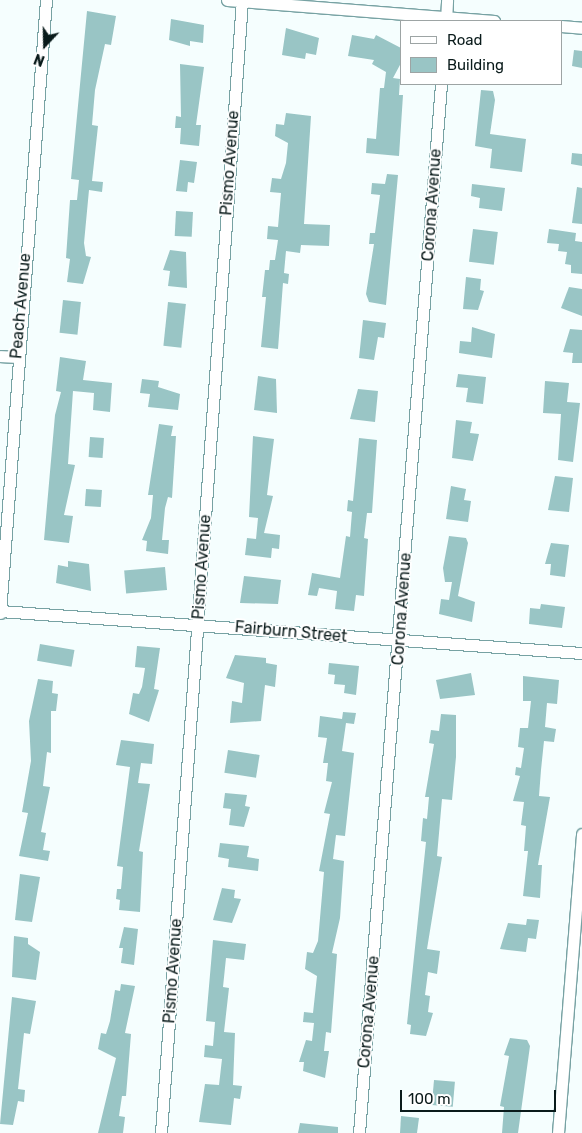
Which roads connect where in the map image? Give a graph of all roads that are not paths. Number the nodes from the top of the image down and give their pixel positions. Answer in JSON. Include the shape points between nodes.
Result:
{"nodes":[{"id":1,"x":46,"y":0,"type":"edge"},
{"id":2,"x":228,"y":0,"type":"edge"},
{"id":3,"x":447,"y":0,"type":"edge"},
{"id":4,"x":242,"y":1,"type":"edge"},
{"id":5,"x":446,"y":19,"type":"edge"},
{"id":6,"x":470,"y":20,"type":"edge"},
{"id":7,"x":562,"y":26,"type":"edge"},
{"id":8,"x":582,"y":28,"type":"edge"},
{"id":9,"x":441,"y":85,"type":"edge"},
{"id":10,"x":0,"y":356,"type":"edge"},
{"id":11,"x":17,"y":357,"type":"junction"},
{"id":12,"x":0,"y":612,"type":"edge"},
{"id":13,"x":198,"y":625,"type":"junction"},
{"id":14,"x":400,"y":641,"type":"junction"},
{"id":15,"x":582,"y":653,"type":"edge"},
{"id":16,"x":582,"y":834,"type":"edge"},
{"id":17,"x":162,"y":1133,"type":"edge"},
{"id":18,"x":358,"y":1133,"type":"edge"},
{"id":19,"x":558,"y":1133,"type":"edge"}],
"edges":[{"from":1,"to":11,"type":"street","name":"Peach Avenue"},
{"from":2,"to":4,"type":"street"},
{"from":3,"to":5,"type":"street"},
{"from":4,"to":5,"type":"street"},
{"from":4,"to":13,"type":"street","name":"Pismo Avenue"},
{"from":5,"to":6,"type":"street"},
{"from":7,"to":8,"type":"street"},
{"from":9,"to":14,"type":"street","name":"Corona Avenue"},
{"from":10,"to":11,"type":"street"},
{"from":11,"to":12,"type":"street","name":"Peach Avenue"},
{"from":12,"to":13,"type":"street","name":"Fairburn Street"},
{"from":13,"to":14,"type":"street","name":"Fairburn Street"},
{"from":13,"to":17,"type":"street","name":"Pismo Avenue"},
{"from":14,"to":15,"type":"street","name":"Fairburn Street"},
{"from":14,"to":18,"type":"street","name":"Corona Avenue"},
{"from":16,"to":19,"type":"street"}]}
